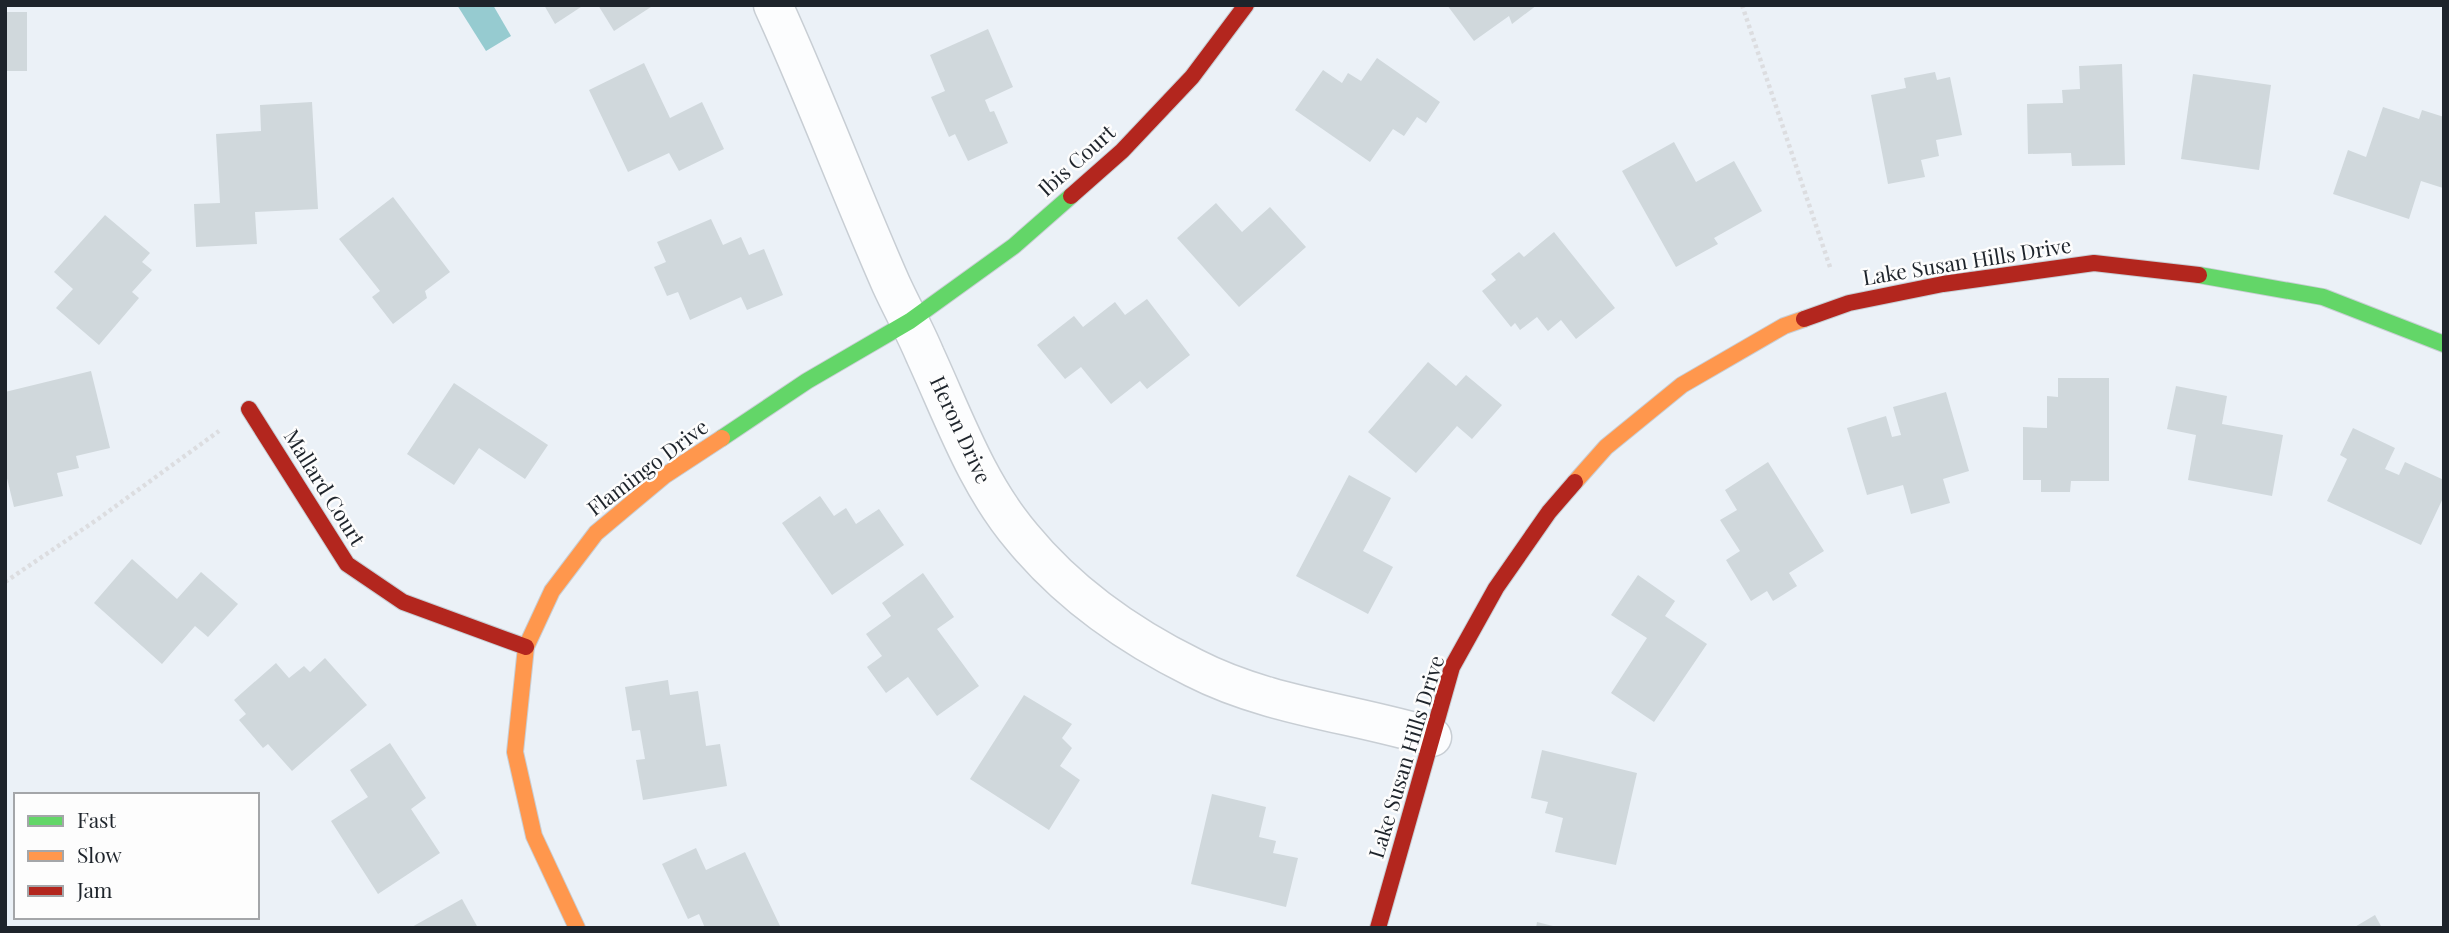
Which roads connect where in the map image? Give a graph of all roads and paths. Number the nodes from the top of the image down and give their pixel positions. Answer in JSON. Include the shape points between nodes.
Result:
{"nodes":[{"id":1,"x":773,"y":5,"type":"edge"},
{"id":2,"x":1246,"y":5,"type":"edge"},
{"id":3,"x":1742,"y":5,"type":"edge"},
{"id":4,"x":1849,"y":303,"type":"junction"},
{"id":5,"x":910,"y":321,"type":"junction"},
{"id":6,"x":2444,"y":344,"type":"edge"},
{"id":7,"x":249,"y":409,"type":"joint"},
{"id":8,"x":5,"y":582,"type":"edge"},
{"id":9,"x":526,"y":647,"type":"junction"},
{"id":10,"x":1432,"y":737,"type":"junction"},
{"id":11,"x":577,"y":928,"type":"edge"},
{"id":12,"x":1378,"y":928,"type":"edge"}],
"edges":[{"from":1,"to":5,"type":"street","name":"Heron Drive"},
{"from":2,"to":5,"type":"street","name":"Ibis Court","via":[[1192,77],[1122,151],[1014,246]]},
{"from":3,"to":4,"type":"path","via":[[1830,268]]},
{"from":4,"to":6,"type":"street","name":"Lake Susan Hills Drive","via":[[1943,284],[2094,263],[2212,276],[2323,297]]},
{"from":4,"to":10,"type":"street","name":"Lake Susan Hills Drive","via":[[1784,326],[1682,385],[1606,447],[1549,512],[1496,588],[1452,667]]},
{"from":5,"to":9,"type":"street","name":"Flamingo Drive","via":[[741,425],[664,477],[596,533],[552,591]]},
{"from":5,"to":10,"type":"street","name":"Heron Drive","via":[[983,484],[1022,537],[1069,586],[1116,623],[1194,669],[1272,699]]},
{"from":7,"to":8,"type":"path"},
{"from":7,"to":9,"type":"street","name":"Mallard Court","via":[[347,564],[403,602]]},
{"from":9,"to":11,"type":"street","name":"Flamingo Drive","via":[[515,751],[534,836]]},
{"from":10,"to":12,"type":"street","name":"Lake Susan Hills Drive"}]}
